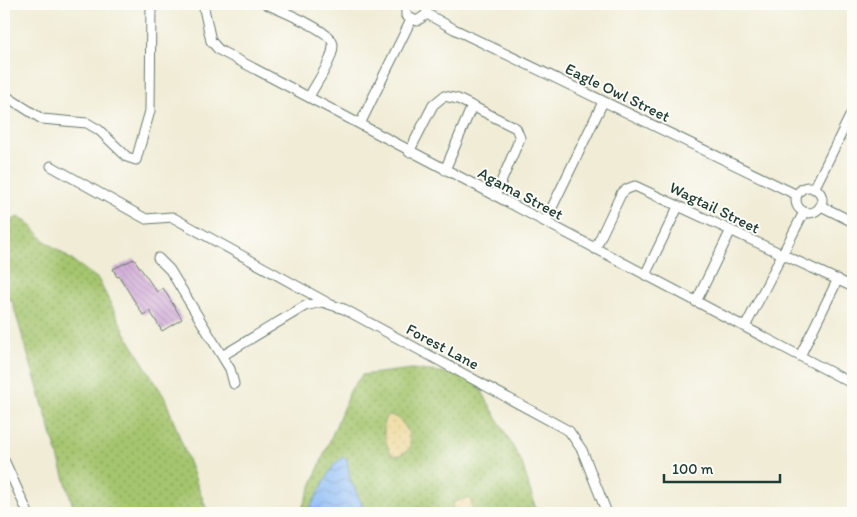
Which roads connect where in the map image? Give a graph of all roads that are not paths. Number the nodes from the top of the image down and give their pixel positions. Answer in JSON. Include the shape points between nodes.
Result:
{"nodes":[{"id":1,"x":151,"y":4,"type":"edge"},
{"id":2,"x":202,"y":4,"type":"edge"},
{"id":3,"x":266,"y":4,"type":"edge"},
{"id":4,"x":405,"y":4,"type":"edge"},
{"id":5,"x":426,"y":4,"type":"edge"},
{"id":6,"x":427,"y":14,"type":"junction"},
{"id":7,"x":411,"y":20,"type":"junction"},
{"id":8,"x":4,"y":95,"type":"edge"},
{"id":9,"x":308,"y":97,"type":"junction"},
{"id":10,"x":603,"y":102,"type":"junction"},
{"id":11,"x":472,"y":106,"type":"junction"},
{"id":12,"x":853,"y":110,"type":"edge"},
{"id":13,"x":360,"y":124,"type":"junction"},
{"id":14,"x":409,"y":152,"type":"junction"},
{"id":15,"x":51,"y":166,"type":"dead end"},
{"id":16,"x":445,"y":170,"type":"junction"},
{"id":17,"x":814,"y":189,"type":"junction"},
{"id":18,"x":797,"y":195,"type":"junction"},
{"id":19,"x":494,"y":196,"type":"junction"},
{"id":20,"x":821,"y":206,"type":"junction"},
{"id":21,"x":678,"y":207,"type":"junction"},
{"id":22,"x":804,"y":212,"type":"junction"},
{"id":23,"x":545,"y":222,"type":"junction"},
{"id":24,"x":853,"y":222,"type":"edge"},
{"id":25,"x":730,"y":232,"type":"junction"},
{"id":26,"x":595,"y":249,"type":"junction"},
{"id":27,"x":782,"y":254,"type":"junction"},
{"id":28,"x":158,"y":258,"type":"dead end"},
{"id":29,"x":645,"y":275,"type":"junction"},
{"id":30,"x":838,"y":280,"type":"junction"},
{"id":31,"x":853,"y":287,"type":"edge"},
{"id":32,"x":696,"y":302,"type":"junction"},
{"id":33,"x":331,"y":304,"type":"junction"},
{"id":34,"x":745,"y":327,"type":"junction"},
{"id":35,"x":222,"y":356,"type":"junction"},
{"id":36,"x":800,"y":356,"type":"junction"},
{"id":37,"x":853,"y":383,"type":"edge"},
{"id":38,"x":234,"y":384,"type":"dead end"},
{"id":39,"x":5,"y":462,"type":"dead end"},
{"id":40,"x":28,"y":513,"type":"edge"},
{"id":41,"x":607,"y":513,"type":"edge"}],
"edges":[{"from":1,"to":8,"type":"street","via":[[150,111],[136,160],[127,157],[88,123],[42,119]]},
{"from":2,"to":9,"type":"street","name":"Agama Street","via":[[215,47]]},
{"from":3,"to":9,"type":"street","via":[[324,32],[332,40],[327,62]]},
{"from":4,"to":7,"type":"street","via":[[406,16]]},
{"from":5,"to":6,"type":"street"},
{"from":6,"to":7,"type":"street","via":[[418,21]]},
{"from":6,"to":10,"type":"street","name":"Eagle Owl Street"},
{"from":7,"to":13,"type":"street"},
{"from":9,"to":13,"type":"street","name":"Agama Street"},
{"from":10,"to":18,"type":"street","name":"Eagle Owl Street"},
{"from":10,"to":23,"type":"street"},
{"from":11,"to":14,"type":"street","via":[[450,96],[439,97]]},
{"from":11,"to":16,"type":"street"},
{"from":11,"to":19,"type":"street","via":[[511,125],[520,134],[517,148]]},
{"from":12,"to":17,"type":"street"},
{"from":13,"to":14,"type":"street","name":"Agama Street"},
{"from":14,"to":16,"type":"street","name":"Agama Street"},
{"from":15,"to":33,"type":"street","name":"Forest Lane","via":[[146,219],[172,217]]},
{"from":16,"to":19,"type":"street","name":"Agama Street"},
{"from":17,"to":18,"type":"street","via":[[805,188]]},
{"from":17,"to":20,"type":"street","via":[[820,193]]},
{"from":18,"to":22,"type":"street","via":[[796,201]]},
{"from":19,"to":23,"type":"street","name":"Agama Street"},
{"from":20,"to":22,"type":"street","via":[[813,212]]},
{"from":20,"to":24,"type":"street"},
{"from":21,"to":25,"type":"street","name":"Wagtail Street"},
{"from":21,"to":26,"type":"street","name":"Wagtail Street","via":[[640,188],[630,187],[621,194]]},
{"from":21,"to":29,"type":"street"},
{"from":22,"to":27,"type":"street"},
{"from":23,"to":26,"type":"street","name":"Agama Street"},
{"from":25,"to":27,"type":"street","name":"Wagtail Street"},
{"from":25,"to":32,"type":"street"},
{"from":26,"to":29,"type":"street","name":"Agama Street"},
{"from":27,"to":30,"type":"street","name":"Wagtail Street"},
{"from":27,"to":34,"type":"street"},
{"from":28,"to":35,"type":"street","via":[[170,270]]},
{"from":29,"to":32,"type":"street","name":"Agama Street"},
{"from":30,"to":31,"type":"street","name":"Wagtail Street"},
{"from":30,"to":36,"type":"street"},
{"from":32,"to":34,"type":"street","name":"Agama Street"},
{"from":33,"to":35,"type":"street","via":[[318,302],[305,306]]},
{"from":33,"to":41,"type":"street","name":"Forest Lane","via":[[568,431],[582,450]]},
{"from":34,"to":36,"type":"street","name":"Agama Street"},
{"from":35,"to":38,"type":"street"},
{"from":36,"to":37,"type":"street","name":"Agama Street"},
{"from":39,"to":40,"type":"street"}]}
